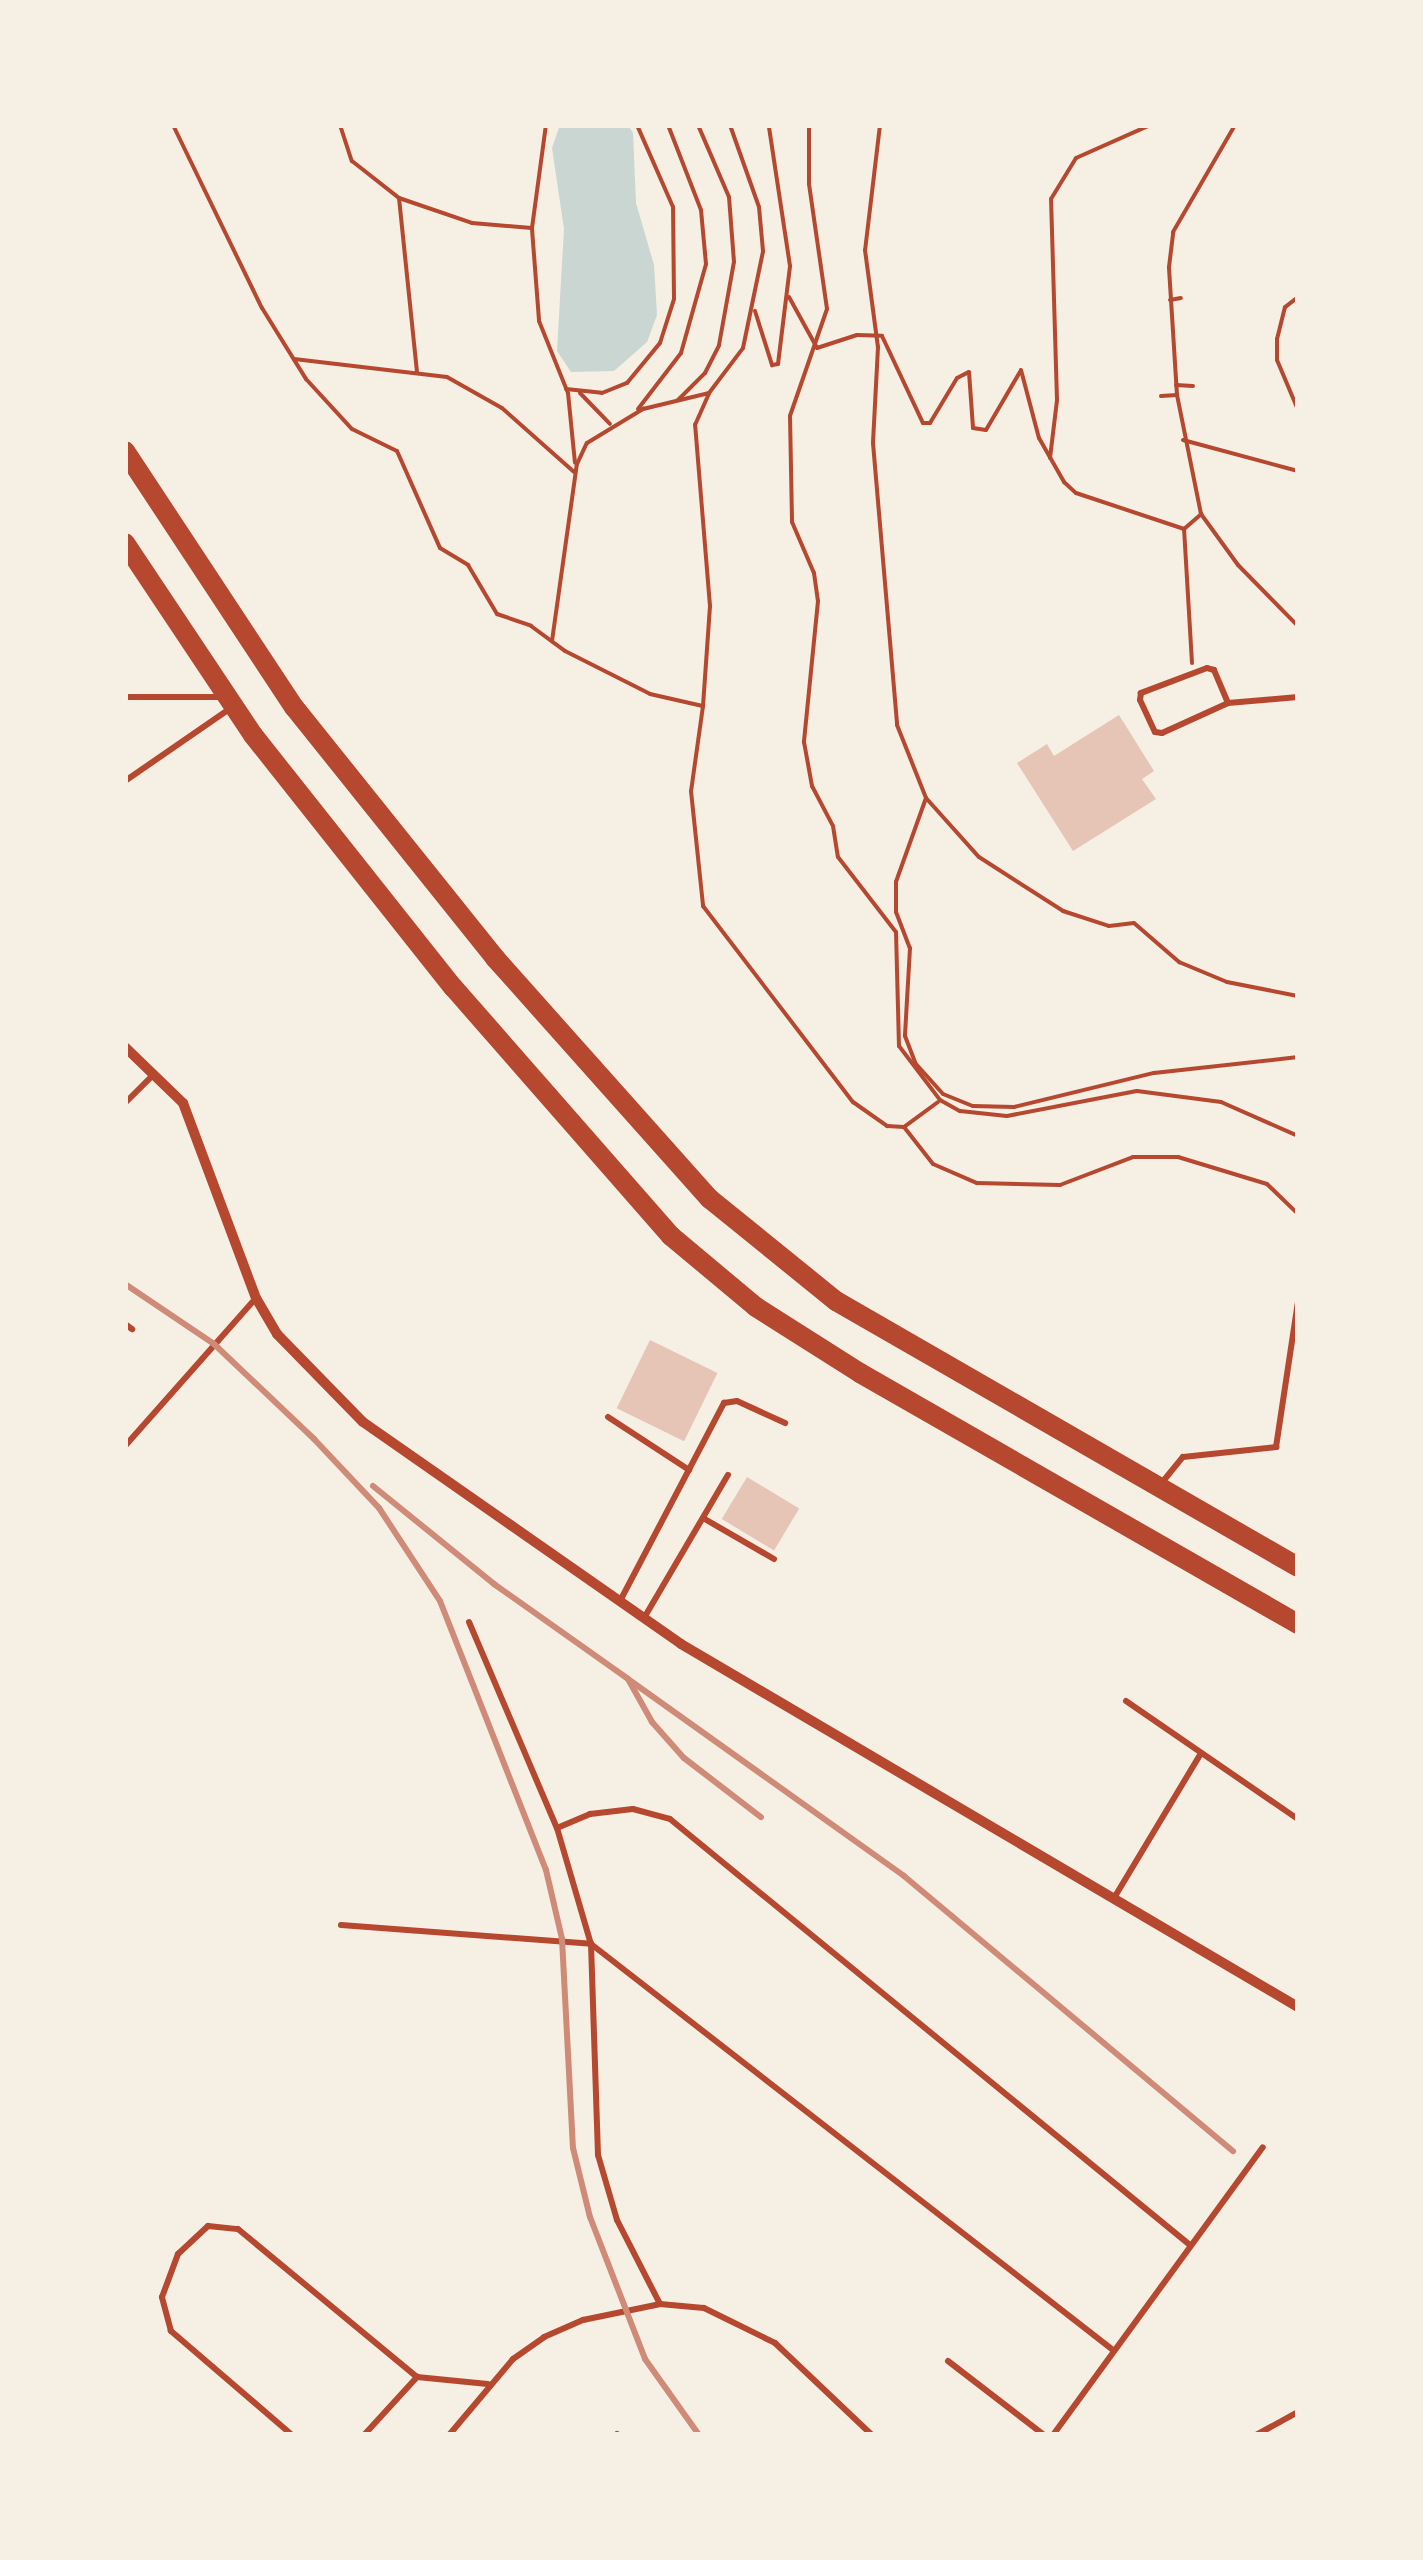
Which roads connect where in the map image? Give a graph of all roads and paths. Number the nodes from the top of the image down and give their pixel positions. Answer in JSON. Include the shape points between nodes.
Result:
{"nodes":[{"id":1,"x":173,"y":125,"type":"edge"},
{"id":2,"x":340,"y":125,"type":"edge"},
{"id":3,"x":546,"y":125,"type":"edge"},
{"id":4,"x":637,"y":125,"type":"edge"},
{"id":5,"x":668,"y":125,"type":"edge"},
{"id":6,"x":698,"y":125,"type":"edge"},
{"id":7,"x":730,"y":125,"type":"edge"},
{"id":8,"x":768,"y":125,"type":"edge"},
{"id":9,"x":809,"y":125,"type":"edge"},
{"id":10,"x":880,"y":125,"type":"edge"},
{"id":11,"x":1150,"y":125,"type":"edge"},
{"id":12,"x":1234,"y":125,"type":"edge"},
{"id":13,"x":399,"y":198,"type":"junction"},
{"id":14,"x":532,"y":228,"type":"junction"},
{"id":15,"x":789,"y":297,"type":"junction"},
{"id":16,"x":1298,"y":297,"type":"edge"},
{"id":17,"x":1181,"y":298,"type":"dead end"},
{"id":18,"x":1170,"y":300,"type":"junction"},
{"id":19,"x":754,"y":310,"type":"junction"},
{"id":20,"x":876,"y":333,"type":"junction"},
{"id":21,"x":817,"y":348,"type":"junction"},
{"id":22,"x":294,"y":359,"type":"junction"},
{"id":23,"x":417,"y":372,"type":"junction"},
{"id":24,"x":1176,"y":386,"type":"junction"},
{"id":25,"x":1194,"y":386,"type":"dead end"},
{"id":26,"x":566,"y":389,"type":"junction"},
{"id":27,"x":709,"y":393,"type":"junction"},
{"id":28,"x":580,"y":394,"type":"junction"},
{"id":29,"x":1177,"y":395,"type":"junction"},
{"id":30,"x":1161,"y":396,"type":"dead end"},
{"id":31,"x":678,"y":400,"type":"junction"},
{"id":32,"x":1298,"y":410,"type":"edge"},
{"id":33,"x":635,"y":412,"type":"junction"},
{"id":34,"x":610,"y":424,"type":"junction"},
{"id":35,"x":1183,"y":440,"type":"junction"},
{"id":36,"x":125,"y":451,"type":"edge"},
{"id":37,"x":1050,"y":458,"type":"junction"},
{"id":38,"x":1298,"y":471,"type":"edge"},
{"id":39,"x":575,"y":473,"type":"junction"},
{"id":40,"x":1201,"y":514,"type":"junction"},
{"id":41,"x":1184,"y":529,"type":"junction"},
{"id":42,"x":125,"y":543,"type":"edge"},
{"id":43,"x":1298,"y":626,"type":"edge"},
{"id":44,"x":552,"y":641,"type":"junction"},
{"id":45,"x":1194,"y":672,"type":"junction"},
{"id":46,"x":125,"y":697,"type":"edge"},
{"id":47,"x":1298,"y":697,"type":"edge"},
{"id":48,"x":229,"y":702,"type":"junction"},
{"id":49,"x":1228,"y":703,"type":"junction"},
{"id":50,"x":702,"y":706,"type":"junction"},
{"id":51,"x":125,"y":781,"type":"edge"},
{"id":52,"x":926,"y":798,"type":"junction"},
{"id":53,"x":1298,"y":996,"type":"edge"},
{"id":54,"x":125,"y":1048,"type":"edge"},
{"id":55,"x":1298,"y":1058,"type":"edge"},
{"id":56,"x":156,"y":1072,"type":"junction"},
{"id":57,"x":944,"y":1094,"type":"junction"},
{"id":58,"x":940,"y":1100,"type":"junction"},
{"id":59,"x":125,"y":1103,"type":"edge"},
{"id":60,"x":904,"y":1127,"type":"junction"},
{"id":61,"x":1298,"y":1136,"type":"edge"},
{"id":62,"x":1298,"y":1214,"type":"edge"},
{"id":63,"x":256,"y":1298,"type":"junction"},
{"id":64,"x":1298,"y":1302,"type":"edge"},
{"id":65,"x":608,"y":1417,"type":"dead end"},
{"id":66,"x":785,"y":1423,"type":"dead end"},
{"id":67,"x":125,"y":1446,"type":"edge"},
{"id":68,"x":689,"y":1470,"type":"junction"},
{"id":69,"x":728,"y":1475,"type":"dead end"},
{"id":70,"x":1159,"y":1486,"type":"junction"},
{"id":71,"x":703,"y":1518,"type":"junction"},
{"id":72,"x":774,"y":1559,"type":"dead end"},
{"id":73,"x":1298,"y":1567,"type":"edge"},
{"id":74,"x":620,"y":1602,"type":"junction"},
{"id":75,"x":644,"y":1619,"type":"junction"},
{"id":76,"x":470,"y":1622,"type":"dead end"},
{"id":77,"x":1298,"y":1624,"type":"edge"},
{"id":78,"x":1126,"y":1702,"type":"dead end"},
{"id":79,"x":1201,"y":1753,"type":"junction"},
{"id":80,"x":1298,"y":1819,"type":"edge"},
{"id":81,"x":556,"y":1828,"type":"junction"},
{"id":82,"x":1114,"y":1898,"type":"junction"},
{"id":83,"x":341,"y":1925,"type":"dead end"},
{"id":84,"x":591,"y":1944,"type":"junction"},
{"id":85,"x":1298,"y":2008,"type":"edge"},
{"id":86,"x":1264,"y":2146,"type":"dead end"},
{"id":87,"x":1190,"y":2245,"type":"junction"},
{"id":88,"x":660,"y":2304,"type":"junction"},
{"id":89,"x":1113,"y":2350,"type":"junction"},
{"id":90,"x":948,"y":2360,"type":"dead end"},
{"id":91,"x":417,"y":2377,"type":"junction"},
{"id":92,"x":488,"y":2384,"type":"junction"},
{"id":93,"x":1298,"y":2412,"type":"edge"},
{"id":94,"x":292,"y":2435,"type":"edge"},
{"id":95,"x":364,"y":2435,"type":"edge"},
{"id":96,"x":449,"y":2435,"type":"edge"},
{"id":97,"x":872,"y":2435,"type":"edge"},
{"id":98,"x":1044,"y":2435,"type":"edge"},
{"id":99,"x":1053,"y":2435,"type":"edge"},
{"id":100,"x":1256,"y":2435,"type":"edge"}],
"edges":[{"from":1,"to":22,"type":"path"},
{"from":2,"to":13,"type":"path","via":[[352,161]]},
{"from":3,"to":14,"type":"path"},
{"from":4,"to":28,"type":"path","via":[[673,208],[674,299],[660,343],[637,373],[618,389]]},
{"from":5,"to":33,"type":"path","via":[[702,210],[703,291],[669,374]]},
{"from":6,"to":31,"type":"path","via":[[729,197],[734,262],[718,346]]},
{"from":7,"to":19,"type":"path","via":[[760,207],[763,251]]},
{"from":8,"to":15,"type":"path","via":[[784,206]]},
{"from":9,"to":21,"type":"path","via":[[809,184],[827,309]]},
{"from":10,"to":20,"type":"path","via":[[865,250]]},
{"from":11,"to":37,"type":"path","via":[[1076,158],[1051,199],[1058,400]]},
{"from":12,"to":18,"type":"path","via":[[1173,232]]},
{"from":13,"to":14,"type":"path","via":[[472,223]]},
{"from":13,"to":23,"type":"path"},
{"from":14,"to":26,"type":"path","via":[[539,321]]},
{"from":15,"to":19,"type":"path","via":[[778,364],[772,366]]},
{"from":15,"to":21,"type":"path"},
{"from":16,"to":32,"type":"path","via":[[1285,307],[1277,339],[1277,360]]},
{"from":17,"to":18,"type":"path"},
{"from":18,"to":24,"type":"path"},
{"from":19,"to":27,"type":"path","via":[[743,348]]},
{"from":20,"to":21,"type":"path"},
{"from":20,"to":37,"type":"path","via":[[922,424],[930,423],[957,378],[969,372],[973,428],[986,430],[1021,370]]},
{"from":20,"to":52,"type":"path","via":[[873,443],[897,725]]},
{"from":21,"to":58,"type":"path","via":[[790,416],[792,522],[814,572],[818,600],[804,718],[808,766],[838,857],[896,932],[899,1046]]},
{"from":22,"to":23,"type":"path"},
{"from":22,"to":44,"type":"path","via":[[352,429],[397,451],[440,548],[468,565],[497,614]]},
{"from":23,"to":39,"type":"path","via":[[447,377],[502,408]]},
{"from":24,"to":25,"type":"path"},
{"from":24,"to":29,"type":"path"},
{"from":26,"to":28,"type":"path"},
{"from":26,"to":39,"type":"path"},
{"from":27,"to":31,"type":"path"},
{"from":27,"to":50,"type":"path","via":[[695,425],[710,606]]},
{"from":28,"to":34,"type":"path"},
{"from":29,"to":30,"type":"path"},
{"from":29,"to":35,"type":"path"},
{"from":31,"to":33,"type":"path"},
{"from":33,"to":34,"type":"path"},
{"from":34,"to":39,"type":"path","via":[[587,443]]},
{"from":35,"to":38,"type":"path"},
{"from":35,"to":40,"type":"path"},
{"from":36,"to":70,"type":"highway","via":[[294,707],[496,958],[675,1164],[760,1245],[836,1301]]},
{"from":37,"to":41,"type":"path","via":[[1076,494]]},
{"from":39,"to":44,"type":"path"},
{"from":40,"to":41,"type":"path"},
{"from":40,"to":43,"type":"path","via":[[1238,566]]},
{"from":41,"to":45,"type":"path"},
{"from":42,"to":48,"type":"highway"},
{"from":44,"to":50,"type":"path","via":[[650,694]]},
{"from":45,"to":49,"type":"lane","via":[[1214,670]]},
{"from":45,"to":49,"type":"lane","via":[[1141,693],[1154,732]]},
{"from":46,"to":48,"type":"lane"},
{"from":47,"to":49,"type":"lane"},
{"from":48,"to":51,"type":"lane"},
{"from":48,"to":77,"type":"highway","via":[[453,987],[634,1197],[720,1278],[860,1374]]},
{"from":50,"to":60,"type":"path","via":[[691,791],[703,906],[853,1102],[887,1126]]},
{"from":52,"to":53,"type":"path","via":[[979,857],[1064,912],[1110,926],[1134,923],[1179,962],[1227,982]]},
{"from":52,"to":57,"type":"path","via":[[896,882],[896,912],[910,948],[905,1036],[916,1064]]},
{"from":54,"to":56,"type":"street"},
{"from":55,"to":57,"type":"path","via":[[1154,1072],[1014,1107],[972,1106]]},
{"from":56,"to":59,"type":"lane"},
{"from":56,"to":63,"type":"street","via":[[183,1103],[201,1143]]},
{"from":57,"to":58,"type":"path"},
{"from":58,"to":60,"type":"path"},
{"from":58,"to":61,"type":"path","via":[[960,1111],[1007,1116],[1137,1091],[1221,1102]]},
{"from":60,"to":62,"type":"path","via":[[933,1164],[976,1183],[1060,1185],[1133,1157],[1178,1157],[1267,1184]]},
{"from":63,"to":67,"type":"lane"},
{"from":63,"to":74,"type":"street","via":[[277,1334],[327,1391]]},
{"from":64,"to":70,"type":"lane","via":[[1276,1447],[1182,1457]]},
{"from":65,"to":68,"type":"lane"},
{"from":66,"to":68,"type":"lane","via":[[729,1400]]},
{"from":68,"to":74,"type":"lane"},
{"from":69,"to":71,"type":"lane"},
{"from":70,"to":73,"type":"highway"},
{"from":71,"to":72,"type":"lane"},
{"from":71,"to":75,"type":"lane"},
{"from":74,"to":75,"type":"street"},
{"from":75,"to":82,"type":"street"},
{"from":76,"to":81,"type":"lane"},
{"from":78,"to":79,"type":"lane"},
{"from":79,"to":80,"type":"lane"},
{"from":79,"to":82,"type":"lane"},
{"from":81,"to":84,"type":"lane"},
{"from":81,"to":87,"type":"lane","via":[[590,1814],[633,1809],[670,1819]]},
{"from":82,"to":85,"type":"street"},
{"from":83,"to":84,"type":"lane"},
{"from":84,"to":88,"type":"lane","via":[[598,2155],[617,2220]]},
{"from":84,"to":89,"type":"lane"},
{"from":86,"to":87,"type":"lane"},
{"from":87,"to":89,"type":"lane"},
{"from":88,"to":92,"type":"lane","via":[[583,2320],[544,2337]]},
{"from":88,"to":97,"type":"lane","via":[[704,2308],[775,2343]]},
{"from":89,"to":99,"type":"lane"},
{"from":90,"to":98,"type":"lane"},
{"from":91,"to":92,"type":"lane"},
{"from":91,"to":94,"type":"lane","via":[[238,2228],[208,2226],[178,2254],[162,2297],[171,2332]]},
{"from":91,"to":95,"type":"lane"},
{"from":92,"to":96,"type":"lane"},
{"from":93,"to":100,"type":"lane"}]}
